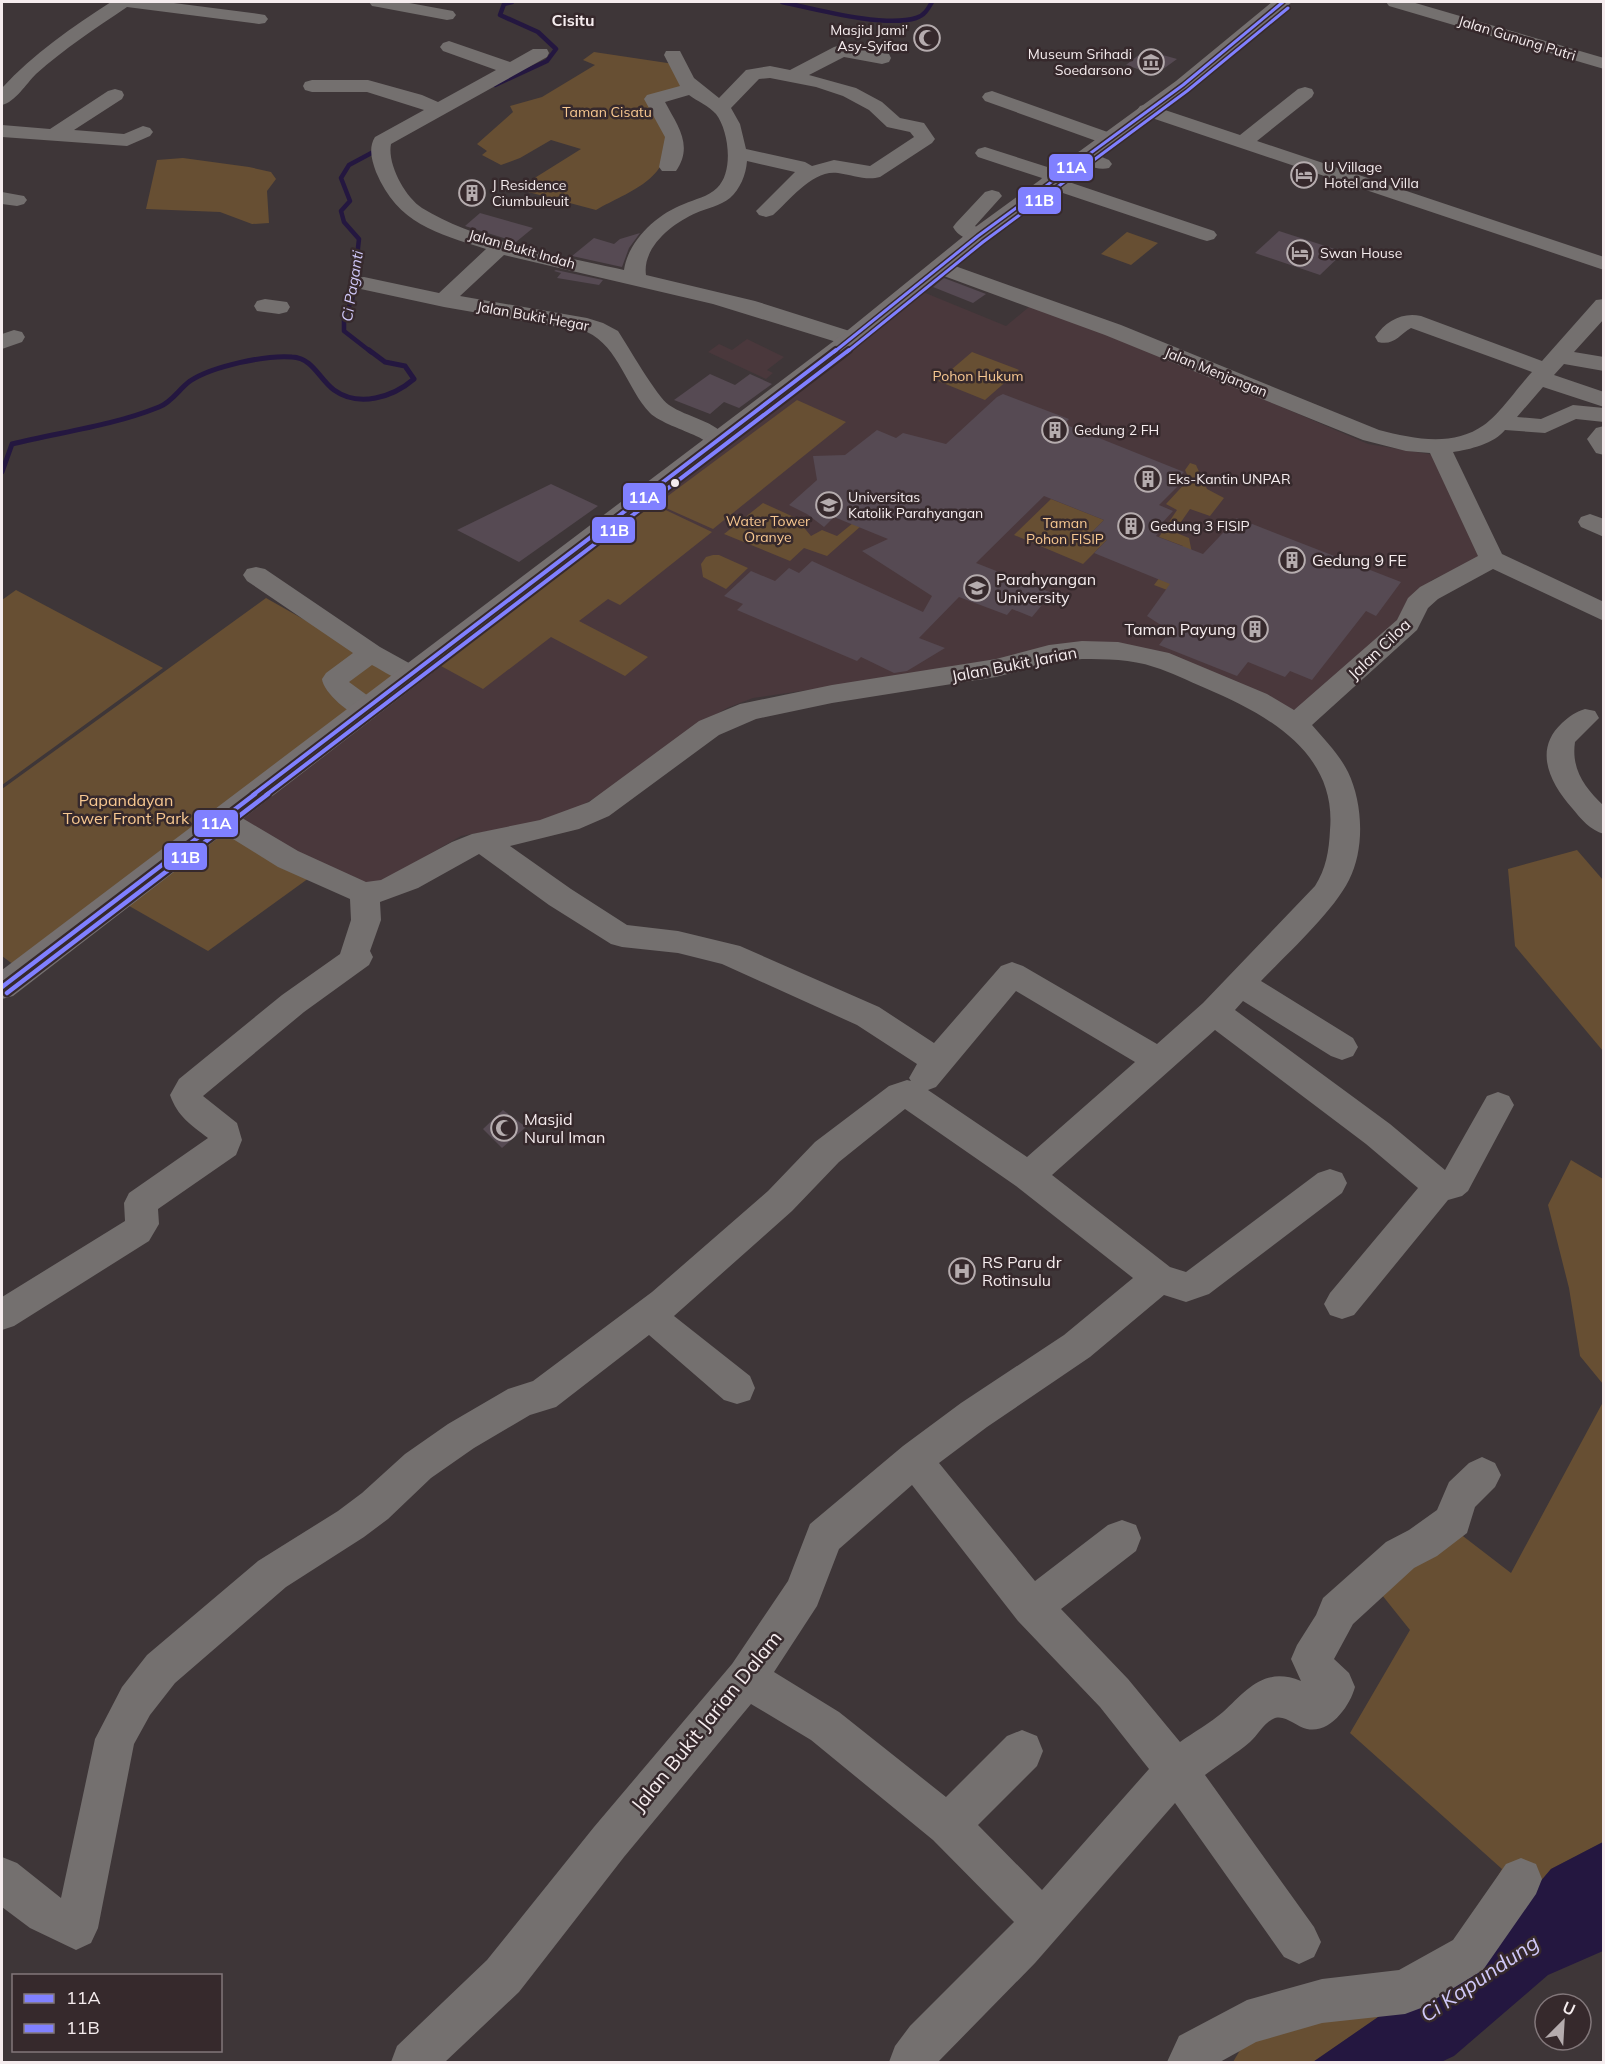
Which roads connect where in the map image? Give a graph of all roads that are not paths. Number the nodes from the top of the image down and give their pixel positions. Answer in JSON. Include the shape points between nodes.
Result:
{"nodes":[{"id":1,"x":122,"y":2,"type":"edge"},
{"id":2,"x":129,"y":2,"type":"edge"},
{"id":3,"x":378,"y":2,"type":"edge"},
{"id":4,"x":1283,"y":2,"type":"edge"},
{"id":5,"x":1395,"y":2,"type":"edge"},
{"id":6,"x":447,"y":15,"type":"dead end"},
{"id":7,"x":259,"y":19,"type":"dead end"},
{"id":8,"x":449,"y":47,"type":"dead end"},
{"id":9,"x":540,"y":52,"type":"dead end"},
{"id":10,"x":673,"y":55,"type":"dead end"},
{"id":11,"x":882,"y":58,"type":"dead end"},
{"id":12,"x":1604,"y":64,"type":"edge"},
{"id":13,"x":512,"y":69,"type":"junction"},
{"id":14,"x":790,"y":80,"type":"junction"},
{"id":15,"x":312,"y":86,"type":"dead end"},
{"id":16,"x":691,"y":89,"type":"junction"},
{"id":17,"x":1305,"y":93,"type":"dead end"},
{"id":18,"x":115,"y":94,"type":"dead end"},
{"id":19,"x":992,"y":97,"type":"dead end"},
{"id":20,"x":2,"y":99,"type":"edge"},
{"id":21,"x":721,"y":107,"type":"junction"},
{"id":22,"x":438,"y":109,"type":"junction"},
{"id":23,"x":1147,"y":110,"type":"junction"},
{"id":24,"x":2,"y":130,"type":"edge"},
{"id":25,"x":143,"y":132,"type":"dead end"},
{"id":26,"x":56,"y":134,"type":"junction"},
{"id":27,"x":1108,"y":139,"type":"junction"},
{"id":28,"x":1243,"y":142,"type":"junction"},
{"id":29,"x":737,"y":153,"type":"junction"},
{"id":30,"x":985,"y":153,"type":"dead end"},
{"id":31,"x":669,"y":167,"type":"dead end"},
{"id":32,"x":806,"y":174,"type":"junction"},
{"id":33,"x":1053,"y":179,"type":"junction"},
{"id":34,"x":971,"y":188,"type":"dead end"},
{"id":35,"x":992,"y":196,"type":"junction"},
{"id":36,"x":1017,"y":206,"type":"junction"},
{"id":37,"x":766,"y":212,"type":"dead end"},
{"id":38,"x":1207,"y":235,"type":"dead end"},
{"id":39,"x":978,"y":236,"type":"junction"},
{"id":40,"x":501,"y":246,"type":"junction"},
{"id":41,"x":1604,"y":264,"type":"edge"},
{"id":42,"x":941,"y":267,"type":"junction"},
{"id":43,"x":636,"y":279,"type":"junction"},
{"id":44,"x":364,"y":283,"type":"dead end"},
{"id":45,"x":444,"y":300,"type":"junction"},
{"id":46,"x":1604,"y":305,"type":"edge"},
{"id":47,"x":1386,"y":337,"type":"dead end"},
{"id":48,"x":851,"y":339,"type":"junction"},
{"id":49,"x":1604,"y":364,"type":"edge"},
{"id":50,"x":1547,"y":368,"type":"junction"},
{"id":51,"x":1604,"y":400,"type":"edge"},
{"id":52,"x":1604,"y":415,"type":"edge"},
{"id":53,"x":1496,"y":426,"type":"junction"},
{"id":54,"x":1604,"y":433,"type":"edge"},
{"id":55,"x":717,"y":440,"type":"junction"},
{"id":56,"x":1439,"y":447,"type":"junction"},
{"id":57,"x":1604,"y":448,"type":"edge"},
{"id":58,"x":1492,"y":559,"type":"junction"},
{"id":59,"x":256,"y":575,"type":"dead end"},
{"id":60,"x":1603,"y":612,"type":"edge"},
{"id":61,"x":371,"y":652,"type":"junction"},
{"id":62,"x":409,"y":674,"type":"junction"},
{"id":63,"x":365,"y":708,"type":"junction"},
{"id":64,"x":1585,"y":718,"type":"dead end"},
{"id":65,"x":1295,"y":724,"type":"junction"},
{"id":66,"x":222,"y":819,"type":"junction"},
{"id":67,"x":1604,"y":824,"type":"edge"},
{"id":68,"x":482,"y":841,"type":"junction"},
{"id":69,"x":364,"y":893,"type":"junction"},
{"id":70,"x":6,"y":976,"type":"edge"},
{"id":71,"x":1241,"y":984,"type":"junction"},
{"id":72,"x":1214,"y":1012,"type":"junction"},
{"id":73,"x":1342,"y":1047,"type":"dead end"},
{"id":74,"x":937,"y":1061,"type":"junction"},
{"id":75,"x":1158,"y":1062,"type":"junction"},
{"id":76,"x":913,"y":1096,"type":"junction"},
{"id":77,"x":1498,"y":1105,"type":"dead end"},
{"id":78,"x":1028,"y":1176,"type":"junction"},
{"id":79,"x":1330,"y":1183,"type":"dead end"},
{"id":80,"x":1440,"y":1186,"type":"junction"},
{"id":81,"x":1159,"y":1278,"type":"junction"},
{"id":82,"x":1342,"y":1304,"type":"dead end"},
{"id":83,"x":2,"y":1314,"type":"edge"},
{"id":84,"x":663,"y":1328,"type":"dead end"},
{"id":85,"x":737,"y":1388,"type":"dead end"},
{"id":86,"x":916,"y":1458,"type":"junction"},
{"id":87,"x":1482,"y":1476,"type":"dead end"},
{"id":88,"x":1122,"y":1538,"type":"dead end"},
{"id":89,"x":1032,"y":1607,"type":"junction"},
{"id":90,"x":746,"y":1678,"type":"junction"},
{"id":91,"x":1022,"y":1751,"type":"dead end"},
{"id":92,"x":1176,"y":1770,"type":"junction"},
{"id":93,"x":948,"y":1826,"type":"junction"},
{"id":94,"x":2,"y":1878,"type":"edge"},
{"id":95,"x":1521,"y":1879,"type":"dead end"},
{"id":96,"x":1042,"y":1920,"type":"junction"},
{"id":97,"x":1299,"y":1942,"type":"dead end"},
{"id":98,"x":413,"y":2062,"type":"edge"},
{"id":99,"x":911,"y":2062,"type":"edge"},
{"id":100,"x":1189,"y":2062,"type":"edge"}],
"edges":[{"from":1,"to":20,"type":"street","via":[[59,45]]},
{"from":2,"to":7,"type":"street"},
{"from":3,"to":6,"type":"street"},
{"from":4,"to":23,"type":"main road"},
{"from":5,"to":12,"type":"street","name":"Jalan Gunung Putri"},
{"from":8,"to":13,"type":"street"},
{"from":9,"to":13,"type":"street","name":"Jalan Bukit Indah"},
{"from":10,"to":16,"type":"street"},
{"from":11,"to":14,"type":"street","via":[[837,52]]},
{"from":13,"to":22,"type":"street","name":"Jalan Bukit Indah"},
{"from":14,"to":21,"type":"street","via":[[770,72],[753,74]]},
{"from":14,"to":32,"type":"street","via":[[808,79],[869,100],[894,123],[917,127],[925,139],[873,173],[834,166]]},
{"from":15,"to":22,"type":"street","via":[[368,86]]},
{"from":16,"to":21,"type":"street"},
{"from":16,"to":31,"type":"street","via":[[654,99],[675,131],[676,147]]},
{"from":17,"to":28,"type":"street"},
{"from":18,"to":26,"type":"street"},
{"from":19,"to":27,"type":"street"},
{"from":21,"to":29,"type":"street"},
{"from":22,"to":40,"type":"street","name":"Jalan Bukit Indah","via":[[388,136],[380,147],[389,179],[414,211]]},
{"from":23,"to":27,"type":"main road"},
{"from":23,"to":28,"type":"street"},
{"from":24,"to":26,"type":"street"},
{"from":25,"to":26,"type":"street","via":[[127,140]]},
{"from":27,"to":33,"type":"main road","via":[[1094,160]]},
{"from":28,"to":41,"type":"street"},
{"from":29,"to":32,"type":"street","via":[[798,166]]},
{"from":29,"to":43,"type":"street","via":[[738,164],[724,193],[686,210],[657,232],[635,258]]},
{"from":30,"to":33,"type":"street"},
{"from":32,"to":37,"type":"street"},
{"from":33,"to":36,"type":"main road"},
{"from":33,"to":38,"type":"street"},
{"from":34,"to":35,"type":"street"},
{"from":35,"to":36,"type":"street"},
{"from":35,"to":39,"type":"street","via":[[963,227]]},
{"from":36,"to":39,"type":"main road"},
{"from":39,"to":42,"type":"main road"},
{"from":40,"to":43,"type":"street","name":"Jalan Bukit Indah"},
{"from":40,"to":45,"type":"street"},
{"from":42,"to":48,"type":"main road"},
{"from":42,"to":56,"type":"street","name":"Jalan Menjangan","via":[[1113,330],[1371,435]]},
{"from":43,"to":48,"type":"street","name":"Jalan Bukit Indah","via":[[756,307]]},
{"from":44,"to":45,"type":"street","name":"Jalan Bukit Hegar"},
{"from":45,"to":55,"type":"street","name":"Jalan Bukit Hegar","via":[[601,328],[659,409]]},
{"from":46,"to":50,"type":"street"},
{"from":47,"to":50,"type":"street","via":[[1402,322],[1413,321]]},
{"from":48,"to":55,"type":"main road"},
{"from":49,"to":50,"type":"street"},
{"from":50,"to":51,"type":"street"},
{"from":50,"to":53,"type":"street"},
{"from":52,"to":53,"type":"street","via":[[1572,412],[1545,426]]},
{"from":53,"to":56,"type":"street","name":"Jalan Menjangan","via":[[1460,444]]},
{"from":54,"to":57,"type":"street","via":[[1599,439]]},
{"from":55,"to":62,"type":"main road"},
{"from":56,"to":58,"type":"street"},
{"from":58,"to":60,"type":"street"},
{"from":58,"to":65,"type":"street","name":"Jalan Ciloa","via":[[1429,593],[1417,604],[1408,624]]},
{"from":59,"to":61,"type":"street"},
{"from":61,"to":62,"type":"street"},
{"from":61,"to":63,"type":"street","via":[[334,679],[336,686]]},
{"from":62,"to":63,"type":"main road"},
{"from":63,"to":66,"type":"main road"},
{"from":64,"to":67,"type":"street","via":[[1562,739],[1559,760],[1564,777],[1579,799]]},
{"from":65,"to":68,"type":"street","name":"Jalan Bukit Jarian","via":[[1207,677],[1144,655],[1100,650],[1049,654],[996,668],[750,711],[709,728],[585,815],[540,830]]},
{"from":65,"to":71,"type":"street","name":"Jalan Bukit Jarian","via":[[1335,774],[1346,816],[1345,846],[1336,878],[1325,894]]},
{"from":66,"to":69,"type":"street","via":[[288,859]]},
{"from":66,"to":70,"type":"main road"},
{"from":68,"to":69,"type":"street","name":"Jalan Bukit Jarian","via":[[393,887]]},
{"from":68,"to":74,"type":"street","via":[[621,936],[678,942],[729,954],[868,1017]]},
{"from":69,"to":83,"type":"street","via":[[366,920],[355,945],[357,957],[275,1018],[186,1095],[190,1105],[225,1133],[224,1145],[141,1203],[142,1224],[137,1231]]},
{"from":71,"to":72,"type":"street","name":"Jalan Bukit Jarian"},
{"from":71,"to":73,"type":"street"},
{"from":72,"to":75,"type":"street","name":"Jalan Bukit Jarian"},
{"from":72,"to":80,"type":"street","via":[[1378,1134]]},
{"from":74,"to":75,"type":"street","via":[[1012,974],[1141,1048]]},
{"from":74,"to":76,"type":"street"},
{"from":75,"to":78,"type":"street","name":"Jalan Bukit Jarian"},
{"from":76,"to":78,"type":"street"},
{"from":76,"to":94,"type":"street","via":[[900,1095],[867,1119],[664,1303],[561,1382],[461,1436],[418,1466],[351,1524],[272,1574],[161,1669],[136,1701],[115,1739],[76,1928],[40,1911]]},
{"from":77,"to":80,"type":"street","via":[[1456,1181]]},
{"from":78,"to":81,"type":"street"},
{"from":79,"to":81,"type":"street","via":[[1197,1283],[1186,1287]]},
{"from":80,"to":82,"type":"street"},
{"from":81,"to":86,"type":"street","name":"Jalan Bukit Jarian Dalam","via":[[1077,1346]]},
{"from":84,"to":85,"type":"street"},
{"from":86,"to":89,"type":"street","via":[[931,1483]]},
{"from":86,"to":90,"type":"street","name":"Jalan Bukit Jarian Dalam","via":[[824,1537],[802,1593]]},
{"from":87,"to":92,"type":"street","via":[[1462,1495],[1454,1520],[1400,1555],[1337,1612],[1311,1659],[1335,1687],[1316,1711],[1287,1696],[1262,1701],[1236,1727]]},
{"from":88,"to":89,"type":"street"},
{"from":89,"to":92,"type":"street","via":[[1114,1694]]},
{"from":90,"to":93,"type":"street","via":[[825,1725]]},
{"from":90,"to":98,"type":"street","name":"Jalan Bukit Jarian Dalam","via":[[503,1976]]},
{"from":91,"to":93,"type":"street"},
{"from":92,"to":96,"type":"street"},
{"from":92,"to":97,"type":"street"},
{"from":93,"to":96,"type":"street"},
{"from":95,"to":100,"type":"street","via":[[1468,1955],[1405,1992],[1322,2001],[1247,2022],[1195,2052]]},
{"from":96,"to":99,"type":"street"}]}
